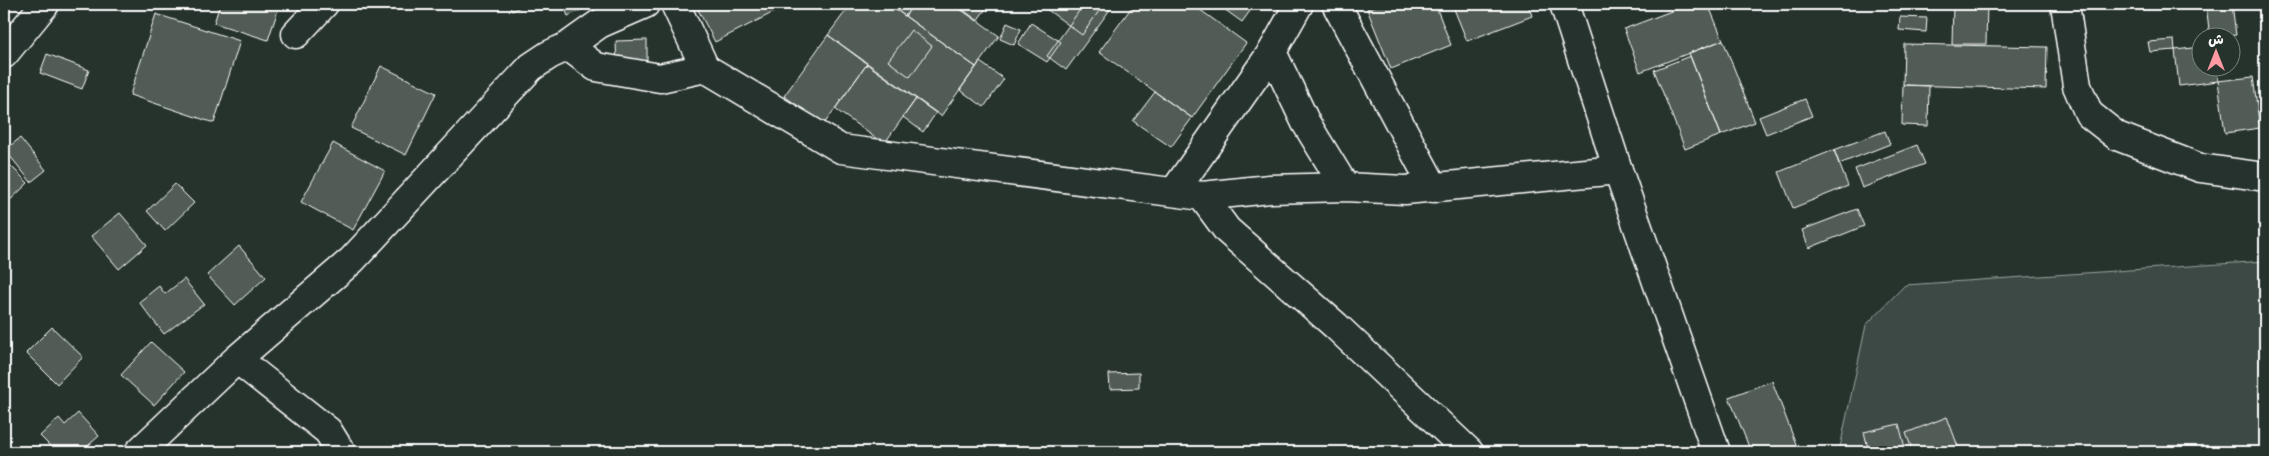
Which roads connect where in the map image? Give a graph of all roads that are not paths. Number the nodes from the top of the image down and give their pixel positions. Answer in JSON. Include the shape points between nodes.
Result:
{"nodes":[{"id":1,"x":45,"y":4,"type":"edge"},
{"id":2,"x":324,"y":4,"type":"edge"},
{"id":3,"x":645,"y":4,"type":"edge"},
{"id":4,"x":674,"y":4,"type":"edge"},
{"id":5,"x":1299,"y":4,"type":"edge"},
{"id":6,"x":1336,"y":4,"type":"edge"},
{"id":7,"x":1564,"y":4,"type":"edge"},
{"id":8,"x":2065,"y":4,"type":"edge"},
{"id":9,"x":296,"y":34,"type":"dead end"},
{"id":10,"x":568,"y":46,"type":"junction"},
{"id":11,"x":1272,"y":52,"type":"junction"},
{"id":12,"x":4,"y":54,"type":"edge"},
{"id":13,"x":705,"y":68,"type":"junction"},
{"id":14,"x":1618,"y":170,"type":"junction"},
{"id":15,"x":2265,"y":177,"type":"edge"},
{"id":16,"x":1345,"y":187,"type":"junction"},
{"id":17,"x":1434,"y":188,"type":"junction"},
{"id":18,"x":1174,"y":192,"type":"junction"},
{"id":19,"x":1202,"y":196,"type":"junction"},
{"id":20,"x":237,"y":358,"type":"junction"},
{"id":21,"x":138,"y":452,"type":"edge"},
{"id":22,"x":341,"y":452,"type":"edge"},
{"id":23,"x":1469,"y":452,"type":"edge"},
{"id":24,"x":1716,"y":452,"type":"edge"}],
"edges":[{"from":1,"to":12,"type":"street"},
{"from":2,"to":9,"type":"street"},
{"from":3,"to":10,"type":"street","via":[[599,24]]},
{"from":4,"to":13,"type":"street"},
{"from":5,"to":11,"type":"street"},
{"from":6,"to":17,"type":"street"},
{"from":7,"to":14,"type":"street"},
{"from":8,"to":15,"type":"street","via":[[2077,86],[2090,114],[2117,136],[2200,168]]},
{"from":10,"to":13,"type":"street","via":[[596,67],[660,78]]},
{"from":10,"to":20,"type":"street","via":[[531,67],[352,260]]},
{"from":11,"to":16,"type":"street","via":[[1306,123]]},
{"from":11,"to":18,"type":"street"},
{"from":13,"to":18,"type":"street","via":[[840,149]]},
{"from":14,"to":17,"type":"street"},
{"from":14,"to":24,"type":"street"},
{"from":16,"to":17,"type":"street"},
{"from":16,"to":19,"type":"street","via":[[1270,189]]},
{"from":18,"to":19,"type":"street"},
{"from":19,"to":23,"type":"street","via":[[1227,230],[1336,326]]},
{"from":20,"to":21,"type":"street"},
{"from":20,"to":22,"type":"street","via":[[328,431]]}]}
